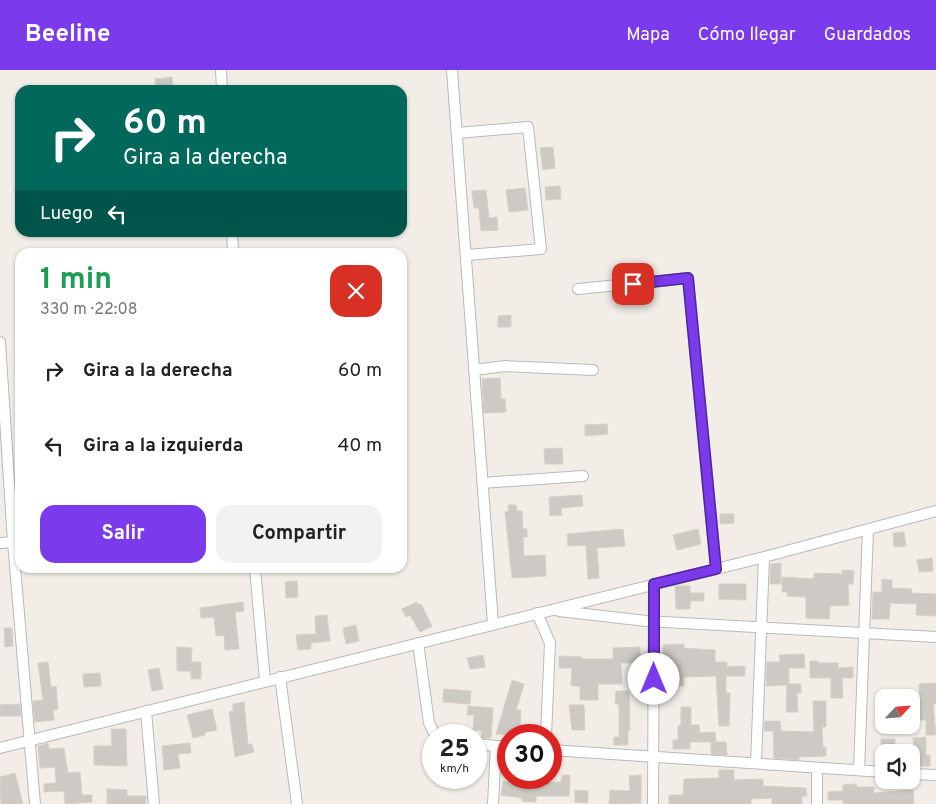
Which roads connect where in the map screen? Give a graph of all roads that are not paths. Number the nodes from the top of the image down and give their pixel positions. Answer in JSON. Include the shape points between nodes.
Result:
{"nodes":[{"id":1,"x":221,"y":70,"type":"edge"},
{"id":2,"x":452,"y":70,"type":"edge"},
{"id":3,"x":222,"y":85,"type":"edge"},
{"id":4,"x":457,"y":133,"type":"junction"},
{"id":5,"x":466,"y":255,"type":"junction"},
{"id":6,"x":578,"y":289,"type":"dead end"},
{"id":7,"x":0,"y":342,"type":"edge"},
{"id":8,"x":474,"y":370,"type":"junction"},
{"id":9,"x":593,"y":370,"type":"dead end"},
{"id":10,"x":583,"y":476,"type":"dead end"},
{"id":11,"x":482,"y":483,"type":"junction"},
{"id":12,"x":936,"y":511,"type":"edge"},
{"id":13,"x":868,"y":529,"type":"junction"},
{"id":14,"x":13,"y":542,"type":"junction"},
{"id":15,"x":0,"y":543,"type":"edge"},
{"id":16,"x":764,"y":557,"type":"junction"},
{"id":17,"x":15,"y":567,"type":"edge"},
{"id":18,"x":716,"y":569,"type":"junction"},
{"id":19,"x":16,"y":573,"type":"edge"},
{"id":20,"x":255,"y":573,"type":"edge"},
{"id":21,"x":654,"y":584,"type":"junction"},
{"id":22,"x":550,"y":610,"type":"junction"},
{"id":23,"x":537,"y":614,"type":"junction"},
{"id":24,"x":655,"y":621,"type":"junction"},
{"id":25,"x":493,"y":624,"type":"junction"},
{"id":26,"x":761,"y":627,"type":"junction"},
{"id":27,"x":864,"y":633,"type":"junction"},
{"id":28,"x":936,"y":637,"type":"edge"},
{"id":29,"x":418,"y":643,"type":"junction"},
{"id":30,"x":280,"y":677,"type":"junction"},
{"id":31,"x":265,"y":681,"type":"junction"},
{"id":32,"x":146,"y":711,"type":"junction"},
{"id":33,"x":430,"y":724,"type":"edge"},
{"id":34,"x":546,"y":724,"type":"edge"},
{"id":35,"x":29,"y":740,"type":"junction"},
{"id":36,"x":487,"y":745,"type":"edge"},
{"id":37,"x":496,"y":746,"type":"joint"},
{"id":38,"x":0,"y":748,"type":"edge"},
{"id":39,"x":562,"y":751,"type":"edge"},
{"id":40,"x":654,"y":757,"type":"junction"},
{"id":41,"x":756,"y":763,"type":"junction"},
{"id":42,"x":817,"y":768,"type":"junction"},
{"id":43,"x":859,"y":770,"type":"junction"},
{"id":44,"x":875,"y":771,"type":"edge"},
{"id":45,"x":920,"y":774,"type":"edge"},
{"id":46,"x":936,"y":775,"type":"edge"},
{"id":47,"x":35,"y":804,"type":"edge"},
{"id":48,"x":154,"y":804,"type":"edge"},
{"id":49,"x":297,"y":804,"type":"edge"},
{"id":50,"x":493,"y":804,"type":"edge"},
{"id":51,"x":653,"y":804,"type":"edge"},
{"id":52,"x":817,"y":804,"type":"edge"}],
"edges":[{"from":1,"to":3,"type":"street"},
{"from":2,"to":4,"type":"street"},
{"from":4,"to":5,"type":"street"},
{"from":4,"to":5,"type":"street","via":[[528,127],[541,249]]},
{"from":5,"to":8,"type":"street"},
{"from":6,"to":18,"type":"street","via":[[688,278]]},
{"from":7,"to":14,"type":"street"},
{"from":8,"to":9,"type":"street","via":[[504,366]]},
{"from":8,"to":11,"type":"street"},
{"from":10,"to":11,"type":"street"},
{"from":11,"to":25,"type":"street"},
{"from":12,"to":13,"type":"street"},
{"from":13,"to":16,"type":"street"},
{"from":13,"to":27,"type":"street"},
{"from":14,"to":15,"type":"street"},
{"from":14,"to":17,"type":"street"},
{"from":16,"to":18,"type":"street"},
{"from":16,"to":26,"type":"street"},
{"from":18,"to":21,"type":"street"},
{"from":19,"to":35,"type":"street"},
{"from":20,"to":31,"type":"street"},
{"from":21,"to":22,"type":"street"},
{"from":21,"to":24,"type":"street"},
{"from":22,"to":23,"type":"street"},
{"from":22,"to":24,"type":"street"},
{"from":23,"to":25,"type":"street"},
{"from":23,"to":34,"type":"street","via":[[550,643]]},
{"from":24,"to":26,"type":"street"},
{"from":24,"to":40,"type":"street"},
{"from":25,"to":29,"type":"street"},
{"from":26,"to":27,"type":"street"},
{"from":26,"to":41,"type":"street"},
{"from":27,"to":28,"type":"street"},
{"from":27,"to":43,"type":"street"},
{"from":29,"to":30,"type":"street"},
{"from":29,"to":33,"type":"street"},
{"from":30,"to":31,"type":"street"},
{"from":30,"to":49,"type":"street"},
{"from":31,"to":32,"type":"street"},
{"from":32,"to":35,"type":"street"},
{"from":32,"to":48,"type":"street"},
{"from":35,"to":38,"type":"street"},
{"from":35,"to":47,"type":"street"},
{"from":36,"to":37,"type":"street"},
{"from":37,"to":50,"type":"street"},
{"from":39,"to":40,"type":"street"},
{"from":40,"to":41,"type":"street"},
{"from":40,"to":51,"type":"street"},
{"from":41,"to":42,"type":"street"},
{"from":42,"to":43,"type":"street"},
{"from":42,"to":52,"type":"street"},
{"from":43,"to":44,"type":"street"},
{"from":45,"to":46,"type":"street"}]}
